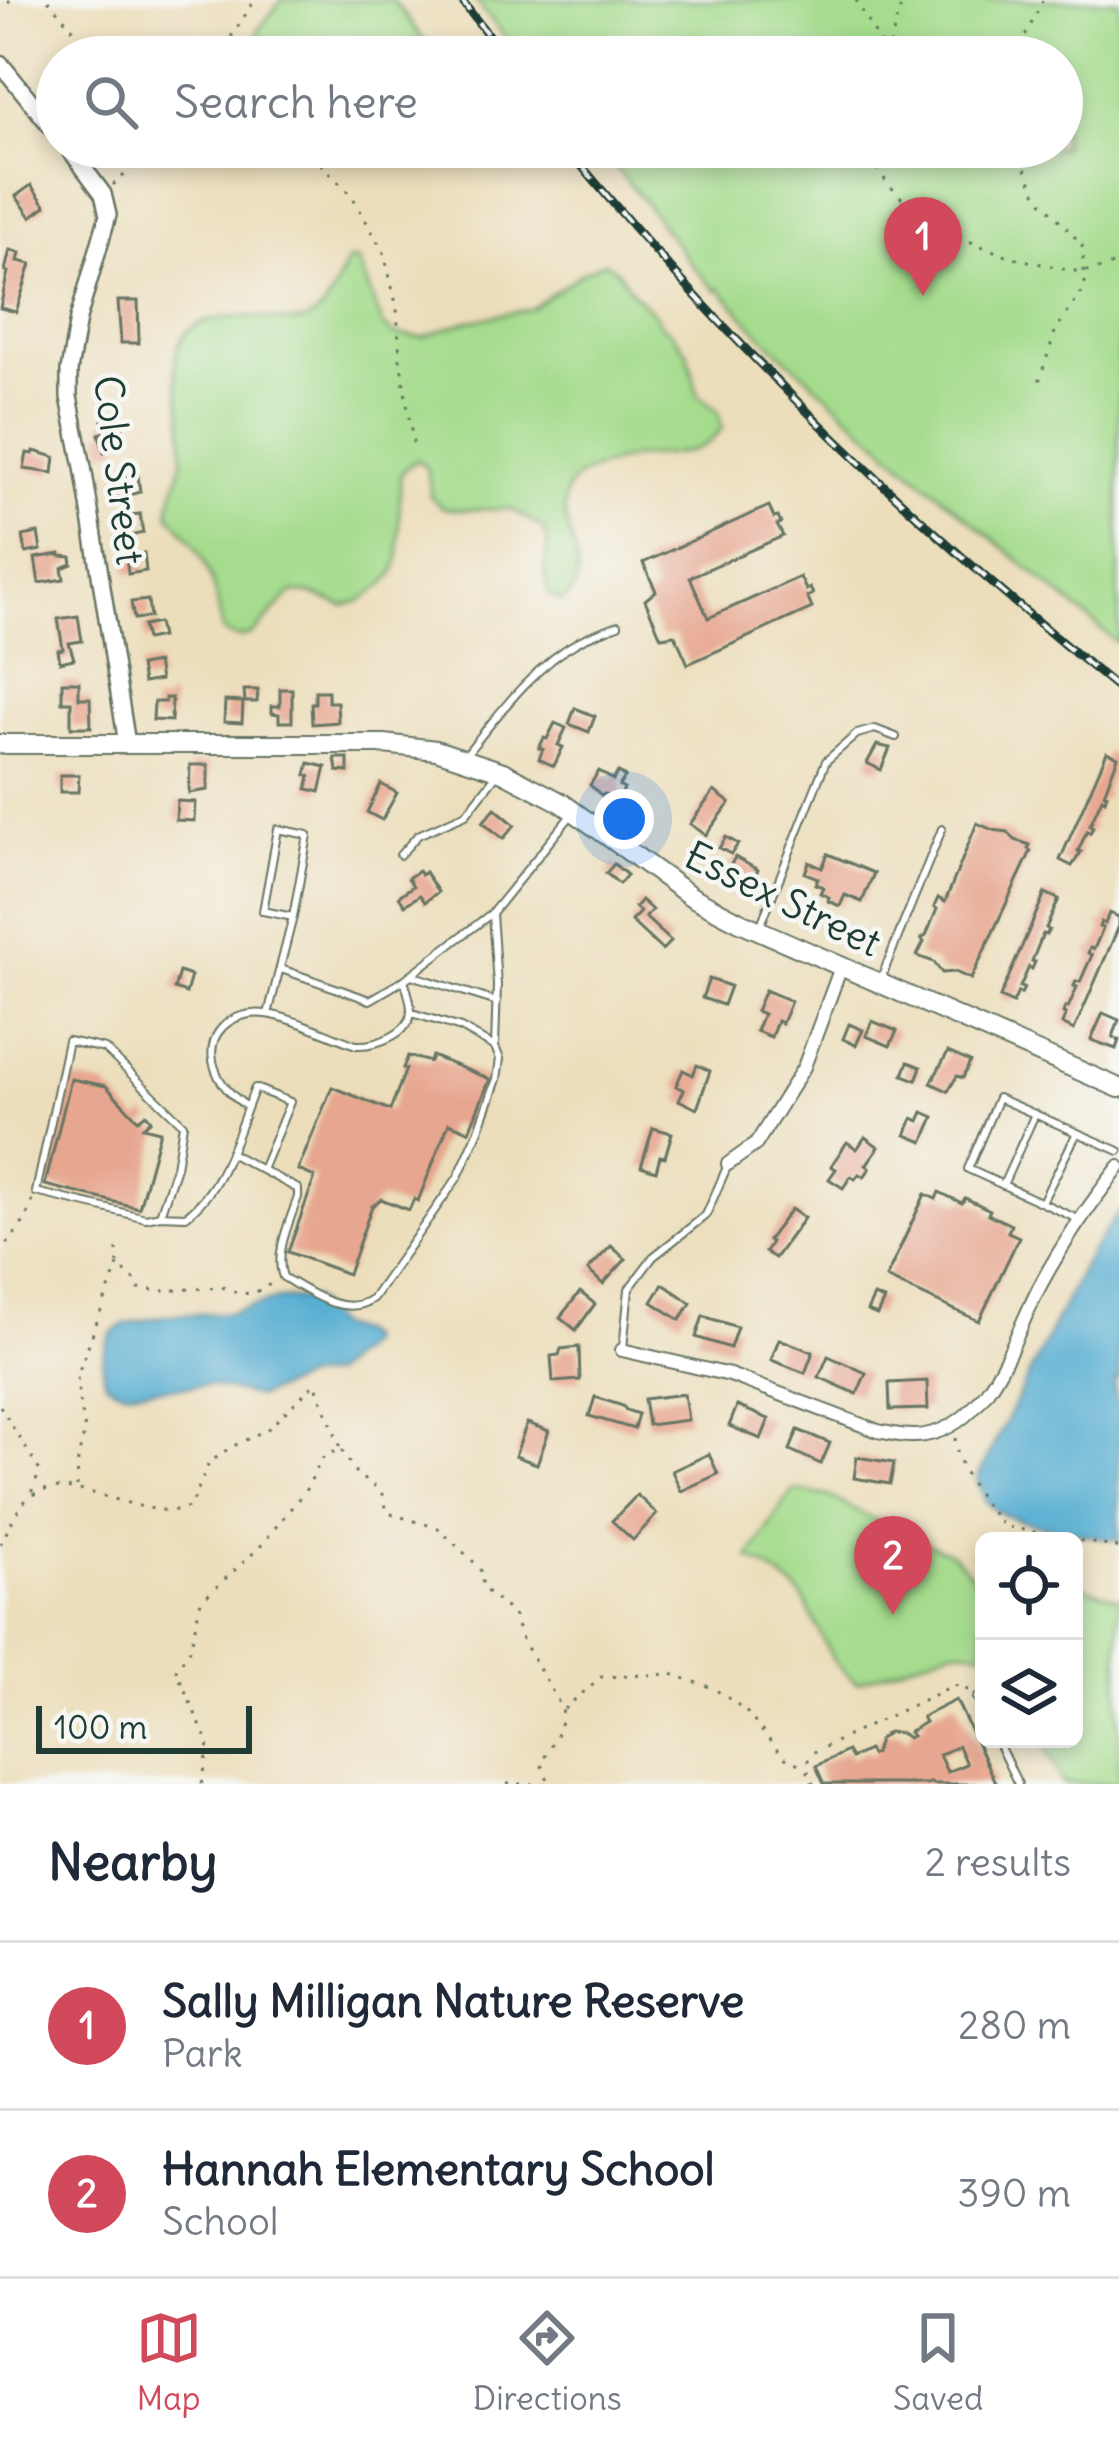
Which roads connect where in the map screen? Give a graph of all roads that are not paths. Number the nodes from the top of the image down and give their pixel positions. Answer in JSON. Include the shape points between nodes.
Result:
{"nodes":[{"id":1,"x":0,"y":63,"type":"edge"},
{"id":2,"x":36,"y":108,"type":"edge"},
{"id":3,"x":84,"y":168,"type":"edge"},
{"id":4,"x":618,"y":625,"type":"dead end"},
{"id":5,"x":896,"y":737,"type":"dead end"},
{"id":6,"x":0,"y":744,"type":"edge"},
{"id":7,"x":128,"y":744,"type":"junction"},
{"id":8,"x":464,"y":758,"type":"junction"},
{"id":9,"x":500,"y":771,"type":"junction"},
{"id":10,"x":574,"y":812,"type":"junction"},
{"id":11,"x":942,"y":829,"type":"dead end"},
{"id":12,"x":400,"y":855,"type":"dead end"},
{"id":13,"x":492,"y":913,"type":"junction"},
{"id":14,"x":293,"y":917,"type":"junction"},
{"id":15,"x":759,"y":930,"type":"junction"},
{"id":16,"x":842,"y":967,"type":"junction"},
{"id":17,"x":281,"y":969,"type":"junction"},
{"id":18,"x":408,"y":978,"type":"junction"},
{"id":19,"x":879,"y":983,"type":"junction"},
{"id":20,"x":497,"y":1002,"type":"junction"},
{"id":21,"x":412,"y":1013,"type":"junction"},
{"id":22,"x":268,"y":1014,"type":"junction"},
{"id":23,"x":495,"y":1047,"type":"junction"},
{"id":24,"x":1119,"y":1088,"type":"edge"},
{"id":25,"x":247,"y":1107,"type":"junction"},
{"id":26,"x":1035,"y":1114,"type":"junction"},
{"id":27,"x":1077,"y":1133,"type":"junction"},
{"id":28,"x":1119,"y":1151,"type":"edge"},
{"id":29,"x":230,"y":1153,"type":"junction"},
{"id":30,"x":728,"y":1164,"type":"joint"},
{"id":31,"x":1119,"y":1167,"type":"edge"},
{"id":32,"x":262,"y":1170,"type":"junction"},
{"id":33,"x":1003,"y":1185,"type":"junction"},
{"id":34,"x":1042,"y":1202,"type":"junction"},
{"id":35,"x":160,"y":1215,"type":"junction"},
{"id":36,"x":1081,"y":1220,"type":"junction"},
{"id":37,"x":622,"y":1350,"type":"joint"},
{"id":38,"x":1000,"y":1748,"type":"edge"},
{"id":39,"x":1018,"y":1784,"type":"edge"}],
"edges":[{"from":1,"to":2,"type":"street"},
{"from":3,"to":7,"type":"street","name":"Cole Street","via":[[108,215],[79,319],[69,398]]},
{"from":4,"to":8,"type":"lane","via":[[551,659]]},
{"from":5,"to":15,"type":"lane","via":[[857,734],[826,761]]},
{"from":6,"to":7,"type":"main road","name":"Essex Street"},
{"from":7,"to":8,"type":"main road","name":"Essex Street","via":[[384,744]]},
{"from":8,"to":9,"type":"main road","name":"Essex Street"},
{"from":9,"to":10,"type":"main road","name":"Essex Street"},
{"from":9,"to":12,"type":"lane","via":[[466,814],[418,836]]},
{"from":10,"to":13,"type":"lane"},
{"from":10,"to":15,"type":"main road","name":"Essex Street","via":[[692,897]]},
{"from":11,"to":19,"type":"lane"},
{"from":13,"to":18,"type":"lane"},
{"from":13,"to":20,"type":"lane"},
{"from":14,"to":14,"type":"lane","via":[[308,835],[278,829],[263,911]]},
{"from":14,"to":17,"type":"lane"},
{"from":15,"to":16,"type":"main road","name":"Essex Street"},
{"from":16,"to":19,"type":"main road","name":"Essex Street"},
{"from":16,"to":30,"type":"street","via":[[803,1067],[756,1144]]},
{"from":17,"to":18,"type":"lane","via":[[370,1000]]},
{"from":17,"to":22,"type":"lane"},
{"from":18,"to":20,"type":"lane"},
{"from":18,"to":21,"type":"lane"},
{"from":19,"to":24,"type":"main road","name":"Essex Street"},
{"from":20,"to":23,"type":"lane"},
{"from":21,"to":22,"type":"lane","via":[[395,1034],[367,1046]]},
{"from":21,"to":23,"type":"lane"},
{"from":22,"to":25,"type":"lane","via":[[232,1017],[212,1056],[218,1076]]},
{"from":23,"to":32,"type":"lane","via":[[497,1079],[458,1177],[362,1306],[348,1308],[283,1277],[280,1256],[298,1189]]},
{"from":25,"to":29,"type":"lane"},
{"from":25,"to":32,"type":"lane","via":[[254,1088],[290,1102]]},
{"from":26,"to":27,"type":"lane"},
{"from":26,"to":33,"type":"lane"},
{"from":26,"to":33,"type":"lane","via":[[998,1098],[968,1169]]},
{"from":27,"to":28,"type":"lane"},
{"from":27,"to":34,"type":"lane"},
{"from":29,"to":32,"type":"lane"},
{"from":29,"to":35,"type":"lane","via":[[193,1211]]},
{"from":30,"to":37,"type":"lane","via":[[706,1215],[653,1257],[629,1289]]},
{"from":31,"to":36,"type":"street"},
{"from":33,"to":34,"type":"lane"},
{"from":34,"to":36,"type":"lane"},
{"from":35,"to":35,"type":"lane","via":[[37,1192],[68,1041],[105,1048],[183,1124]]},
{"from":36,"to":37,"type":"street","via":[[985,1394],[923,1436],[878,1431],[730,1375]]},
{"from":38,"to":39,"type":"lane"}]}
